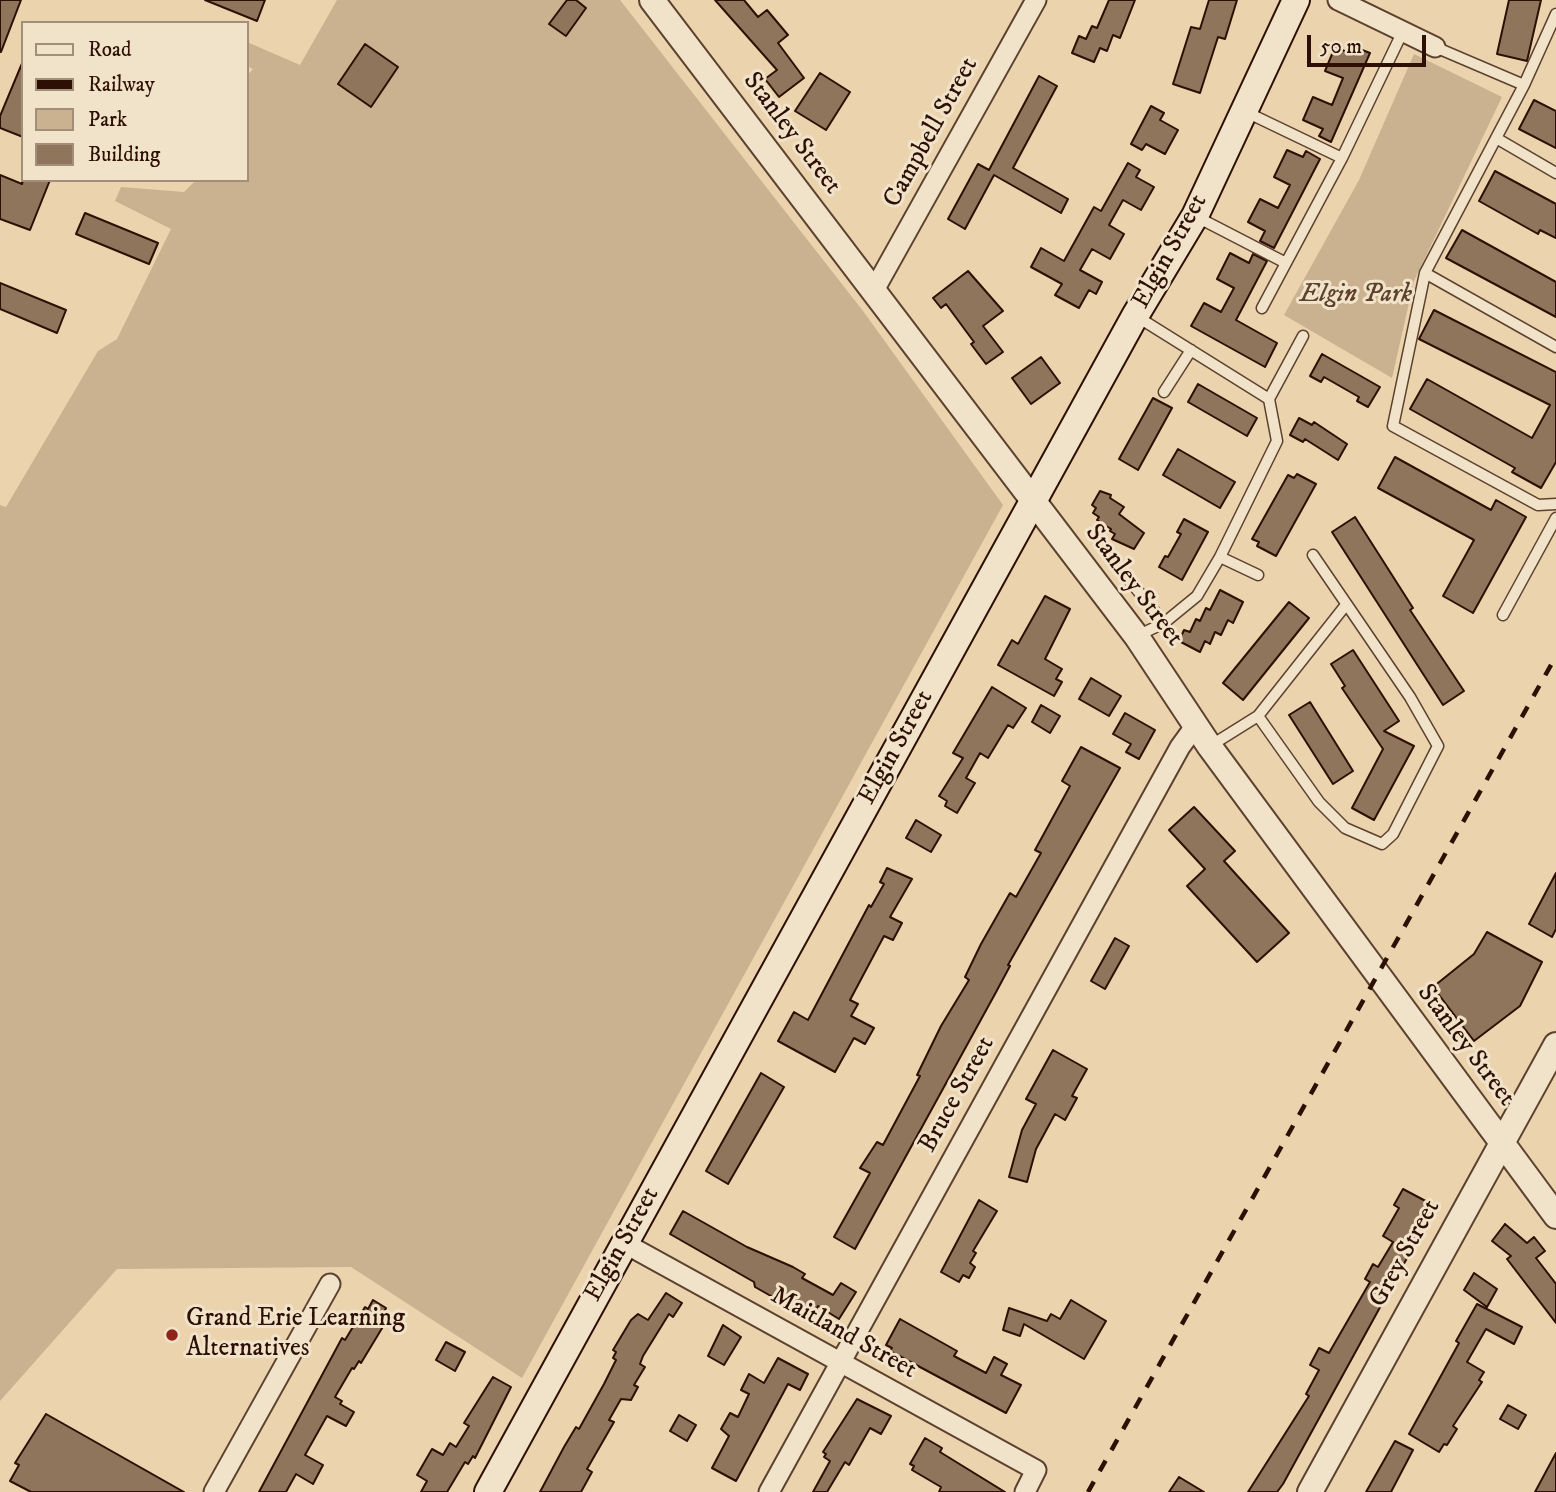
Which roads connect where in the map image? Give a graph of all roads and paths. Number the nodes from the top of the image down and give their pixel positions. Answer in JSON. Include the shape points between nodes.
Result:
{"nodes":[{"id":1,"x":652,"y":0,"type":"edge"},
{"id":2,"x":1036,"y":0,"type":"edge"},
{"id":3,"x":1296,"y":0,"type":"edge"},
{"id":4,"x":1338,"y":0,"type":"edge"},
{"id":5,"x":1556,"y":14,"type":"edge"},
{"id":6,"x":1403,"y":31,"type":"junction"},
{"id":7,"x":1435,"y":47,"type":"joint"},
{"id":8,"x":1524,"y":85,"type":"junction"},
{"id":9,"x":1244,"y":111,"type":"junction"},
{"id":10,"x":1496,"y":138,"type":"junction"},
{"id":11,"x":1342,"y":158,"type":"junction"},
{"id":12,"x":1556,"y":173,"type":"edge"},
{"id":13,"x":1195,"y":216,"type":"junction"},
{"id":14,"x":1286,"y":264,"type":"junction"},
{"id":15,"x":1424,"y":273,"type":"junction"},
{"id":16,"x":873,"y":292,"type":"junction"},
{"id":17,"x":1262,"y":308,"type":"dead end"},
{"id":18,"x":1135,"y":316,"type":"junction"},
{"id":19,"x":1303,"y":335,"type":"dead end"},
{"id":20,"x":1556,"y":347,"type":"edge"},
{"id":21,"x":1191,"y":350,"type":"junction"},
{"id":22,"x":1164,"y":392,"type":"dead end"},
{"id":23,"x":1269,"y":399,"type":"junction"},
{"id":24,"x":1033,"y":502,"type":"junction"},
{"id":25,"x":1556,"y":504,"type":"edge"},
{"id":26,"x":1556,"y":518,"type":"edge"},
{"id":27,"x":1312,"y":555,"type":"dead end"},
{"id":28,"x":1220,"y":557,"type":"junction"},
{"id":29,"x":1117,"y":565,"type":"dead end"},
{"id":30,"x":1258,"y":575,"type":"dead end"},
{"id":31,"x":1345,"y":606,"type":"junction"},
{"id":32,"x":1503,"y":615,"type":"dead end"},
{"id":33,"x":1164,"y":623,"type":"junction"},
{"id":34,"x":1137,"y":637,"type":"junction"},
{"id":35,"x":1258,"y":716,"type":"junction"},
{"id":36,"x":1196,"y":725,"type":"junction"},
{"id":37,"x":1210,"y":747,"type":"junction"},
{"id":38,"x":1556,"y":1045,"type":"edge"},
{"id":39,"x":1501,"y":1143,"type":"junction"},
{"id":40,"x":1556,"y":1216,"type":"edge"},
{"id":41,"x":624,"y":1243,"type":"junction"},
{"id":42,"x":330,"y":1284,"type":"dead end"},
{"id":43,"x":840,"y":1363,"type":"junction"},
{"id":44,"x":214,"y":1492,"type":"edge"},
{"id":45,"x":488,"y":1492,"type":"edge"},
{"id":46,"x":769,"y":1492,"type":"edge"},
{"id":47,"x":1025,"y":1492,"type":"edge"},
{"id":48,"x":1310,"y":1492,"type":"edge"}],
"edges":[{"from":1,"to":16,"type":"street","name":"Stanley Street"},
{"from":2,"to":16,"type":"street","name":"Campbell Street"},
{"from":3,"to":9,"type":"main road","name":"Elgin Street"},
{"from":4,"to":6,"type":"street"},
{"from":5,"to":8,"type":"lane"},
{"from":6,"to":7,"type":"street"},
{"from":6,"to":11,"type":"lane"},
{"from":7,"to":8,"type":"lane"},
{"from":8,"to":10,"type":"lane"},
{"from":9,"to":11,"type":"lane"},
{"from":9,"to":13,"type":"main road","name":"Elgin Street"},
{"from":10,"to":12,"type":"lane"},
{"from":10,"to":15,"type":"lane"},
{"from":11,"to":14,"type":"lane"},
{"from":13,"to":14,"type":"lane"},
{"from":13,"to":18,"type":"main road","name":"Elgin Street"},
{"from":14,"to":17,"type":"lane"},
{"from":15,"to":20,"type":"lane"},
{"from":15,"to":25,"type":"lane","via":[[1393,426],[1538,505]]},
{"from":16,"to":24,"type":"street","name":"Stanley Street"},
{"from":18,"to":21,"type":"lane"},
{"from":18,"to":24,"type":"main road","name":"Elgin Street"},
{"from":19,"to":23,"type":"lane"},
{"from":21,"to":22,"type":"lane"},
{"from":21,"to":23,"type":"lane"},
{"from":23,"to":28,"type":"lane","via":[[1277,440]]},
{"from":24,"to":34,"type":"street","name":"Stanley Street"},
{"from":24,"to":41,"type":"main road","name":"Elgin Street"},
{"from":26,"to":32,"type":"lane"},
{"from":27,"to":31,"type":"lane"},
{"from":28,"to":30,"type":"lane"},
{"from":28,"to":33,"type":"lane","via":[[1197,596]]},
{"from":29,"to":33,"type":"lane"},
{"from":31,"to":35,"type":"lane"},
{"from":31,"to":35,"type":"lane","via":[[1410,696],[1438,747],[1393,834],[1382,844],[1345,828],[1319,802]]},
{"from":33,"to":34,"type":"lane"},
{"from":34,"to":36,"type":"street","name":"Stanley Street"},
{"from":35,"to":37,"type":"lane"},
{"from":36,"to":37,"type":"street","name":"Stanley Street"},
{"from":36,"to":43,"type":"street","name":"Bruce Street"},
{"from":37,"to":39,"type":"street","name":"Stanley Street"},
{"from":38,"to":39,"type":"street","name":"Grey Street"},
{"from":39,"to":40,"type":"street","name":"Stanley Street"},
{"from":39,"to":48,"type":"street","name":"Grey Street"},
{"from":41,"to":43,"type":"street","name":"Maitland Street"},
{"from":41,"to":45,"type":"main road","name":"Elgin Street"},
{"from":42,"to":44,"type":"street"},
{"from":43,"to":46,"type":"street","name":"Bruce Street"},
{"from":43,"to":47,"type":"street","name":"Maitland Street","via":[[1036,1470]]}]}
